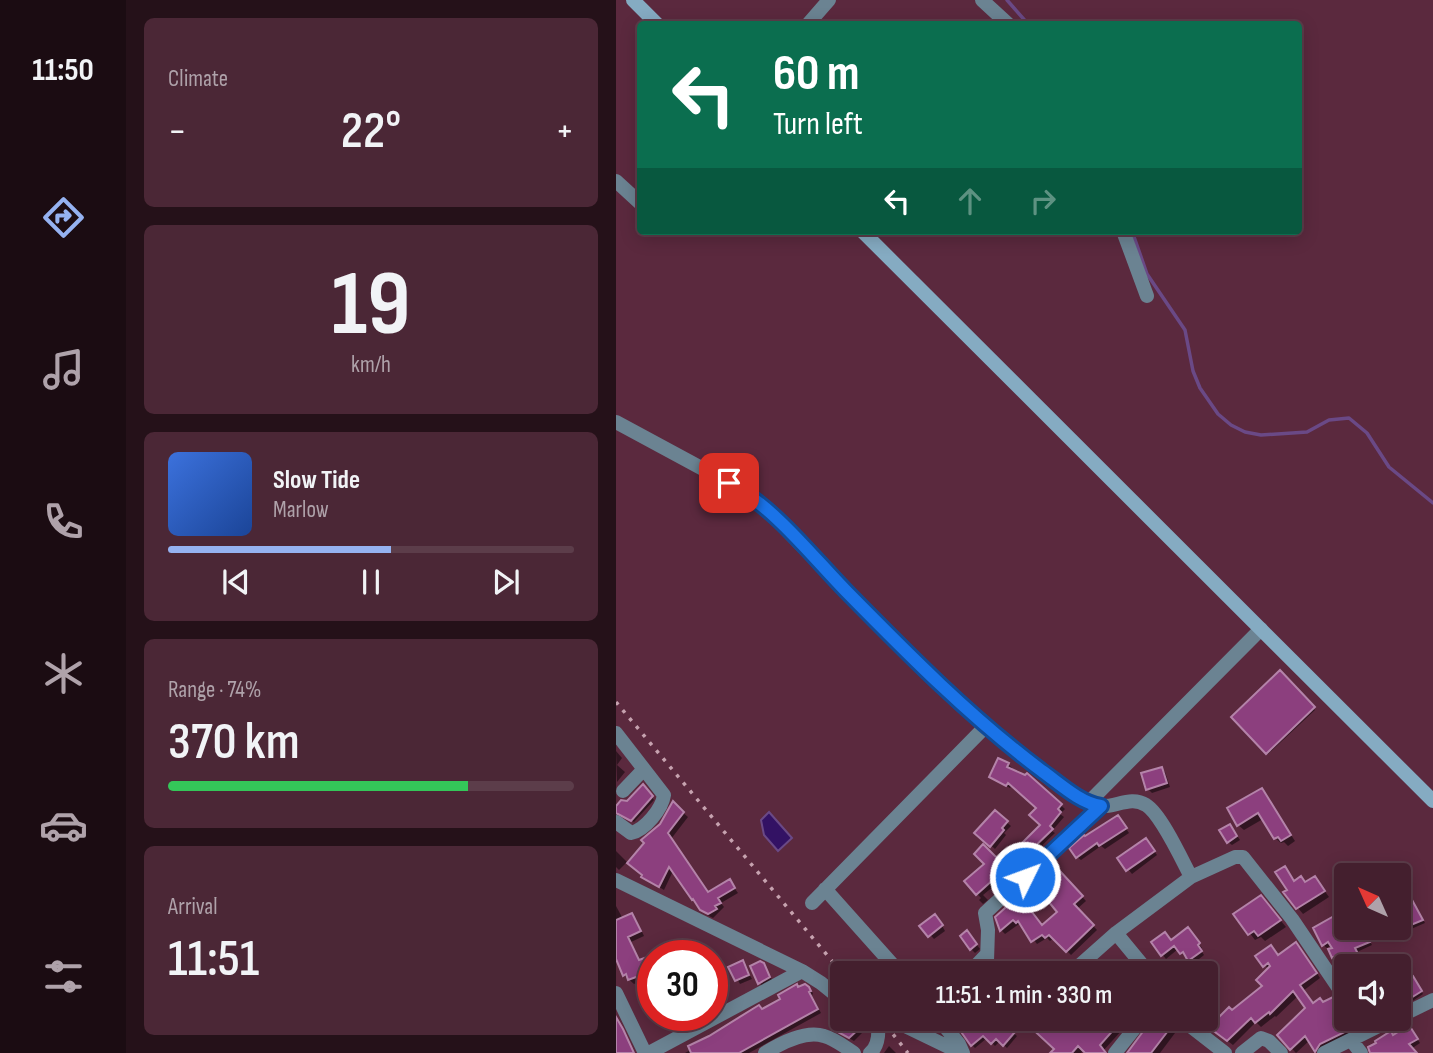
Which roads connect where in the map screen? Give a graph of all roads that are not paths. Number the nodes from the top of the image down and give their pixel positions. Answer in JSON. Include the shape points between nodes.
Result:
{"nodes":[{"id":1,"x":633,"y":0,"type":"edge"},
{"id":2,"x":829,"y":0,"type":"edge"},
{"id":3,"x":982,"y":0,"type":"edge"},
{"id":4,"x":654,"y":21,"type":"edge"},
{"id":5,"x":811,"y":21,"type":"edge"},
{"id":6,"x":1005,"y":21,"type":"edge"},
{"id":7,"x":616,"y":181,"type":"edge"},
{"id":8,"x":637,"y":200,"type":"edge"},
{"id":9,"x":866,"y":235,"type":"edge"},
{"id":10,"x":1124,"y":235,"type":"edge"},
{"id":11,"x":1147,"y":296,"type":"dead end"},
{"id":12,"x":616,"y":422,"type":"edge"},
{"id":13,"x":1261,"y":629,"type":"junction"},
{"id":14,"x":986,"y":726,"type":"junction"},
{"id":15,"x":617,"y":736,"type":"edge"},
{"id":16,"x":644,"y":769,"type":"junction"},
{"id":17,"x":623,"y":791,"type":"dead end"},
{"id":18,"x":1433,"y":801,"type":"edge"},
{"id":19,"x":1095,"y":804,"type":"junction"},
{"id":20,"x":616,"y":822,"type":"edge"},
{"id":21,"x":1191,"y":877,"type":"junction"},
{"id":22,"x":616,"y":880,"type":"edge"},
{"id":23,"x":825,"y":890,"type":"junction"},
{"id":24,"x":812,"y":902,"type":"dead end"},
{"id":25,"x":1116,"y":933,"type":"junction"},
{"id":26,"x":987,"y":954,"type":"junction"},
{"id":27,"x":889,"y":961,"type":"edge"},
{"id":28,"x":980,"y":961,"type":"edge"},
{"id":29,"x":988,"y":961,"type":"edge"},
{"id":30,"x":1085,"y":961,"type":"edge"},
{"id":31,"x":1139,"y":961,"type":"edge"},
{"id":32,"x":802,"y":971,"type":"junction"},
{"id":33,"x":1334,"y":981,"type":"edge"},
{"id":34,"x":830,"y":990,"type":"edge"},
{"id":35,"x":616,"y":993,"type":"edge"},
{"id":36,"x":1433,"y":1000,"type":"edge"},
{"id":37,"x":1411,"y":1011,"type":"edge"},
{"id":38,"x":875,"y":1031,"type":"edge"},
{"id":39,"x":930,"y":1031,"type":"edge"},
{"id":40,"x":948,"y":1031,"type":"edge"},
{"id":41,"x":1133,"y":1031,"type":"edge"},
{"id":42,"x":1197,"y":1031,"type":"edge"},
{"id":43,"x":1368,"y":1031,"type":"edge"},
{"id":44,"x":1351,"y":1040,"type":"junction"},
{"id":45,"x":647,"y":1053,"type":"edge"},
{"id":46,"x":765,"y":1053,"type":"edge"},
{"id":47,"x":854,"y":1053,"type":"edge"},
{"id":48,"x":870,"y":1053,"type":"edge"},
{"id":49,"x":962,"y":1053,"type":"edge"},
{"id":50,"x":1115,"y":1053,"type":"edge"},
{"id":51,"x":1225,"y":1053,"type":"edge"},
{"id":52,"x":1242,"y":1053,"type":"edge"},
{"id":53,"x":1281,"y":1053,"type":"edge"},
{"id":54,"x":1324,"y":1053,"type":"edge"},
{"id":55,"x":1361,"y":1053,"type":"edge"}],
"edges":[{"from":1,"to":4,"type":"street"},
{"from":2,"to":5,"type":"street"},
{"from":3,"to":6,"type":"street"},
{"from":7,"to":8,"type":"street"},
{"from":9,"to":13,"type":"street"},
{"from":10,"to":11,"type":"street"},
{"from":12,"to":14,"type":"street","via":[[742,490]]},
{"from":13,"to":18,"type":"street"},
{"from":13,"to":19,"type":"street"},
{"from":14,"to":19,"type":"street","via":[[1071,793]]},
{"from":14,"to":23,"type":"street"},
{"from":15,"to":16,"type":"street"},
{"from":16,"to":17,"type":"street"},
{"from":16,"to":20,"type":"street","via":[[664,795],[661,805],[640,831],[631,833]]},
{"from":19,"to":21,"type":"street","via":[[1134,800],[1145,804],[1160,820]]},
{"from":19,"to":26,"type":"street","via":[[987,911]]},
{"from":21,"to":25,"type":"street"},
{"from":21,"to":33,"type":"street","via":[[1243,857]]},
{"from":22,"to":32,"type":"street"},
{"from":23,"to":24,"type":"street"},
{"from":23,"to":27,"type":"street"},
{"from":25,"to":30,"type":"street"},
{"from":25,"to":31,"type":"street"},
{"from":26,"to":28,"type":"street"},
{"from":26,"to":29,"type":"street"},
{"from":32,"to":34,"type":"street"},
{"from":32,"to":45,"type":"street"},
{"from":35,"to":45,"type":"street"},
{"from":36,"to":37,"type":"street"},
{"from":38,"to":48,"type":"street","via":[[878,1040]]},
{"from":39,"to":49,"type":"street"},
{"from":40,"to":49,"type":"street"},
{"from":41,"to":50,"type":"street"},
{"from":42,"to":51,"type":"street"},
{"from":43,"to":44,"type":"street"},
{"from":44,"to":54,"type":"street"},
{"from":44,"to":55,"type":"street"},
{"from":46,"to":47,"type":"street","via":[[791,1039],[817,1034]]},
{"from":52,"to":53,"type":"street","via":[[1261,1038]]}]}
